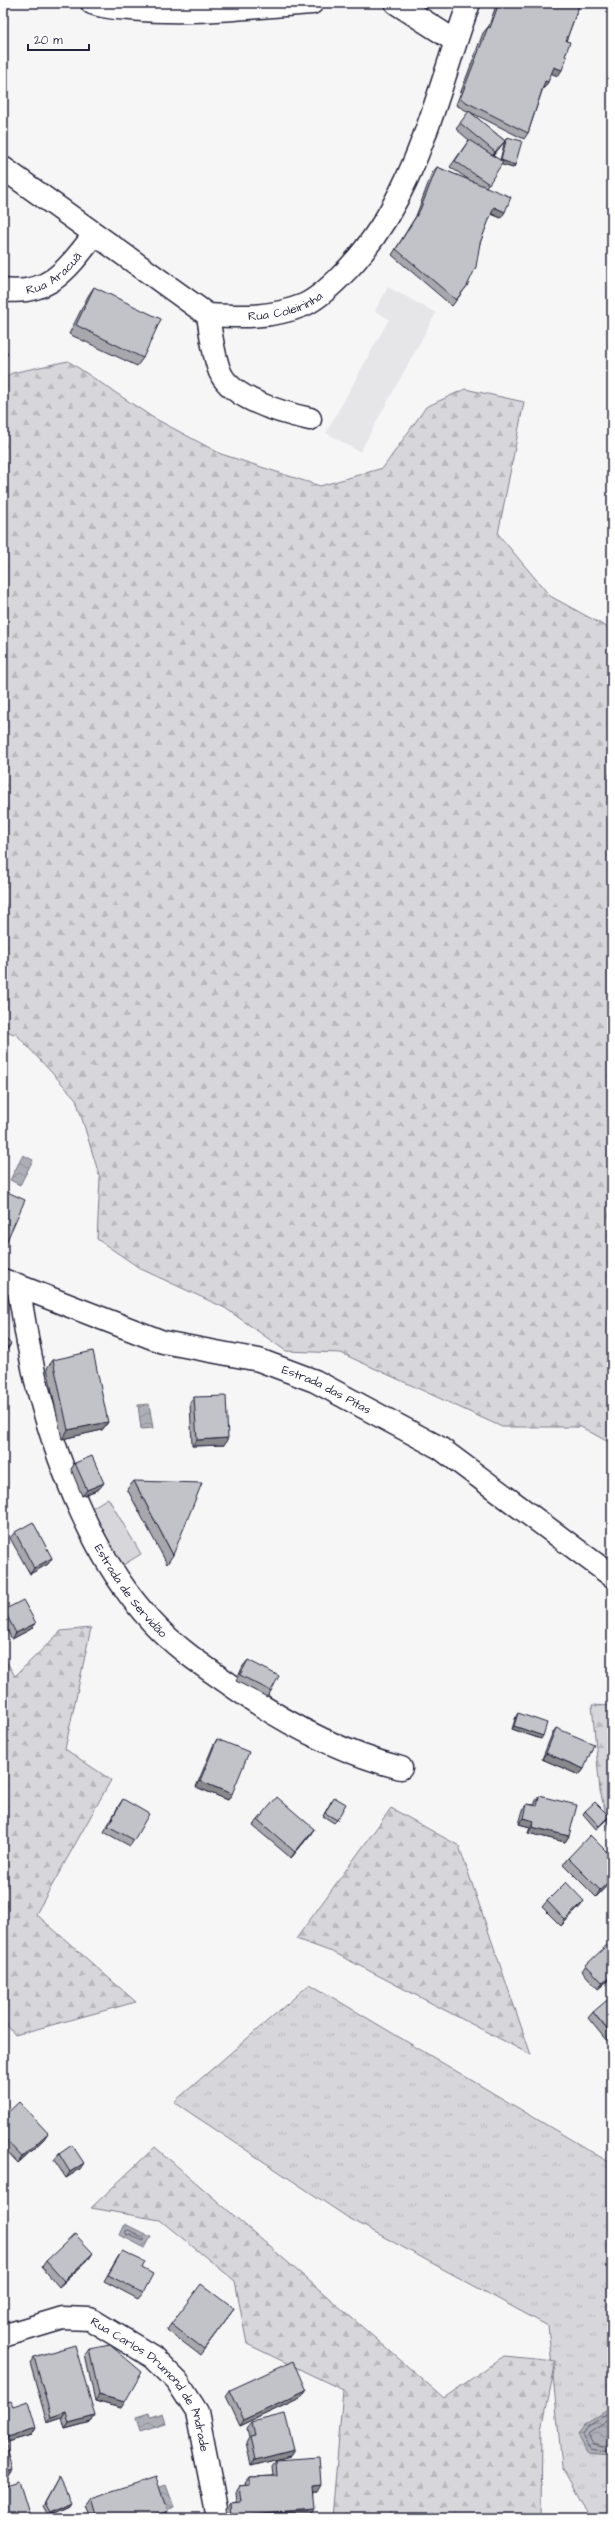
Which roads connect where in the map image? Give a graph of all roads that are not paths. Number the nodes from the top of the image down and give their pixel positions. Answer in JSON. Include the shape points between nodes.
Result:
{"nodes":[{"id":1,"x":92,"y":3,"type":"edge"},
{"id":2,"x":312,"y":3,"type":"edge"},
{"id":3,"x":396,"y":3,"type":"edge"},
{"id":4,"x":469,"y":3,"type":"edge"},
{"id":5,"x":455,"y":41,"type":"junction"},
{"id":6,"x":3,"y":168,"type":"edge"},
{"id":7,"x":94,"y":235,"type":"junction"},
{"id":8,"x":3,"y":290,"type":"edge"},
{"id":9,"x":208,"y":314,"type":"junction"},
{"id":10,"x":310,"y":419,"type":"dead end"},
{"id":11,"x":10,"y":1282,"type":"edge"},
{"id":12,"x":612,"y":1576,"type":"edge"},
{"id":13,"x":401,"y":1768,"type":"dead end"},
{"id":14,"x":3,"y":2336,"type":"edge"},
{"id":15,"x":218,"y":2518,"type":"edge"}],
"edges":[{"from":1,"to":2,"type":"street","via":[[146,11],[202,11]]},
{"from":3,"to":5,"type":"street"},
{"from":4,"to":5,"type":"street","name":"Rua Coleirinha"},
{"from":5,"to":9,"type":"street","name":"Rua Coleirinha","via":[[437,100],[395,204],[370,244],[349,268],[330,288],[305,304],[277,313],[248,318]]},
{"from":6,"to":7,"type":"street","name":"Rua Coleirinha"},
{"from":7,"to":8,"type":"street","name":"Rua Aracuã","via":[[72,263],[44,286],[27,291]]},
{"from":7,"to":9,"type":"street","name":"Rua Coleirinha"},
{"from":9,"to":10,"type":"street","via":[[220,373],[232,389],[255,402]]},
{"from":11,"to":12,"type":"street","name":"Estrada das Pitas","via":[[163,1342],[259,1360],[316,1381],[440,1448]]},
{"from":11,"to":13,"type":"street","name":"Estrada de Servidão","via":[[38,1389],[73,1494],[98,1547],[142,1612],[186,1652],[268,1711],[317,1738],[376,1762]]},
{"from":14,"to":15,"type":"street","name":"Rua Carlos Drumond de Andrade","via":[[63,2318],[90,2319],[153,2357],[177,2381],[197,2412]]}]}
